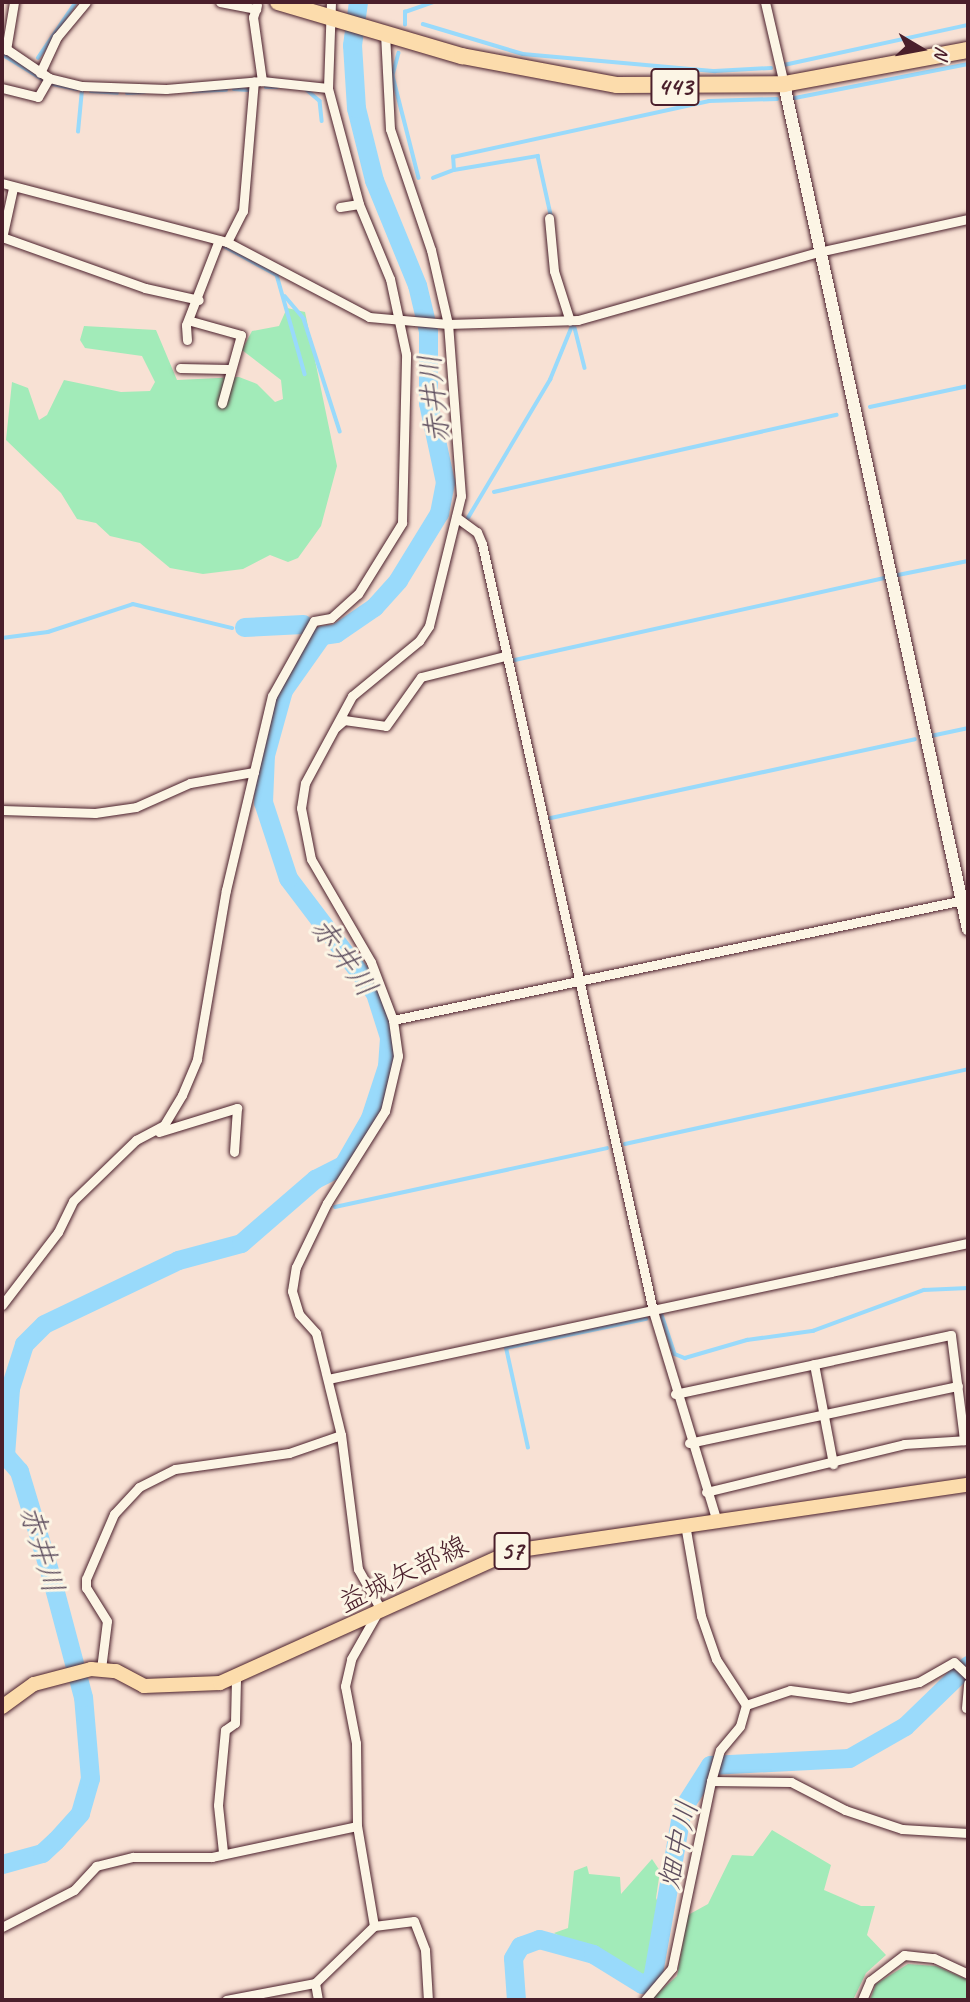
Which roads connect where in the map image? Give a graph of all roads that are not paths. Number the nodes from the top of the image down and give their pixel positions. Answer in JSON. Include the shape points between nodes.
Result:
{"nodes":[{"id":1,"x":14,"y":2,"type":"edge"},
{"id":2,"x":86,"y":2,"type":"edge"},
{"id":3,"x":220,"y":2,"type":"edge"},
{"id":4,"x":278,"y":2,"type":"edge"},
{"id":5,"x":765,"y":2,"type":"edge"},
{"id":6,"x":330,"y":10,"type":"edge"},
{"id":7,"x":385,"y":33,"type":"junction"},
{"id":8,"x":4,"y":48,"type":"edge"},
{"id":9,"x":968,"y":50,"type":"edge"},
{"id":10,"x":40,"y":73,"type":"junction"},
{"id":11,"x":49,"y":78,"type":"junction"},
{"id":12,"x":258,"y":81,"type":"junction"},
{"id":13,"x":783,"y":84,"type":"junction"},
{"id":14,"x":2,"y":88,"type":"edge"},
{"id":15,"x":328,"y":88,"type":"junction"},
{"id":16,"x":2,"y":183,"type":"edge"},
{"id":17,"x":13,"y":188,"type":"junction"},
{"id":18,"x":359,"y":204,"type":"junction"},
{"id":19,"x":340,"y":207,"type":"dead end"},
{"id":20,"x":549,"y":218,"type":"dead end"},
{"id":21,"x":968,"y":219,"type":"edge"},
{"id":22,"x":2,"y":238,"type":"edge"},
{"id":23,"x":223,"y":241,"type":"junction"},
{"id":24,"x":818,"y":252,"type":"junction"},
{"id":25,"x":199,"y":300,"type":"junction"},
{"id":26,"x":191,"y":321,"type":"junction"},
{"id":27,"x":403,"y":321,"type":"junction"},
{"id":28,"x":570,"y":321,"type":"junction"},
{"id":29,"x":445,"y":324,"type":"junction"},
{"id":30,"x":187,"y":340,"type":"dead end"},
{"id":31,"x":180,"y":368,"type":"dead end"},
{"id":32,"x":228,"y":369,"type":"junction"},
{"id":33,"x":222,"y":403,"type":"dead end"},
{"id":34,"x":456,"y":517,"type":"junction"},
{"id":35,"x":505,"y":656,"type":"junction"},
{"id":36,"x":328,"y":733,"type":"junction"},
{"id":37,"x":254,"y":772,"type":"junction"},
{"id":38,"x":2,"y":810,"type":"edge"},
{"id":39,"x":965,"y":900,"type":"edge"},
{"id":40,"x":968,"y":929,"type":"edge"},
{"id":41,"x":580,"y":982,"type":"junction"},
{"id":42,"x":393,"y":1020,"type":"junction"},
{"id":43,"x":151,"y":1135,"type":"junction"},
{"id":44,"x":234,"y":1152,"type":"dead end"},
{"id":45,"x":968,"y":1243,"type":"edge"},
{"id":46,"x":2,"y":1305,"type":"edge"},
{"id":47,"x":653,"y":1311,"type":"junction"},
{"id":48,"x":814,"y":1364,"type":"junction"},
{"id":49,"x":328,"y":1379,"type":"junction"},
{"id":50,"x":958,"y":1386,"type":"junction"},
{"id":51,"x":675,"y":1394,"type":"junction"},
{"id":52,"x":824,"y":1414,"type":"junction"},
{"id":53,"x":341,"y":1435,"type":"junction"},
{"id":54,"x":966,"y":1440,"type":"edge"},
{"id":55,"x":689,"y":1443,"type":"junction"},
{"id":56,"x":833,"y":1464,"type":"junction"},
{"id":57,"x":968,"y":1485,"type":"edge"},
{"id":58,"x":706,"y":1492,"type":"junction"},
{"id":59,"x":716,"y":1518,"type":"junction"},
{"id":60,"x":685,"y":1524,"type":"junction"},
{"id":61,"x":380,"y":1608,"type":"junction"},
{"id":62,"x":100,"y":1669,"type":"junction"},
{"id":63,"x":968,"y":1675,"type":"edge"},
{"id":64,"x":236,"y":1678,"type":"junction"},
{"id":65,"x":968,"y":1683,"type":"edge"},
{"id":66,"x":746,"y":1705,"type":"junction"},
{"id":67,"x":2,"y":1707,"type":"edge"},
{"id":68,"x":966,"y":1708,"type":"dead end"},
{"id":69,"x":711,"y":1779,"type":"junction"},
{"id":70,"x":357,"y":1826,"type":"junction"},
{"id":71,"x":968,"y":1833,"type":"edge"},
{"id":72,"x":223,"y":1852,"type":"junction"},
{"id":73,"x":374,"y":1926,"type":"junction"},
{"id":74,"x":2,"y":1927,"type":"edge"},
{"id":75,"x":968,"y":1973,"type":"edge"},
{"id":76,"x":316,"y":1983,"type":"junction"},
{"id":77,"x":226,"y":2000,"type":"edge"},
{"id":78,"x":318,"y":2000,"type":"edge"},
{"id":79,"x":428,"y":2000,"type":"edge"},
{"id":80,"x":645,"y":2000,"type":"edge"},
{"id":81,"x":862,"y":2000,"type":"edge"}],
"edges":[{"from":1,"to":8,"type":"street"},
{"from":2,"to":10,"type":"street","via":[[57,37]]},
{"from":3,"to":12,"type":"street","via":[[256,7]]},
{"from":4,"to":6,"type":"highway","number":"443"},
{"from":5,"to":13,"type":"street"},
{"from":6,"to":7,"type":"highway","number":"443"},
{"from":6,"to":15,"type":"street"},
{"from":7,"to":13,"type":"highway","number":"443","via":[[474,59],[617,85]]},
{"from":7,"to":29,"type":"street","via":[[390,129],[431,250]]},
{"from":8,"to":10,"type":"street"},
{"from":9,"to":13,"type":"highway","number":"443"},
{"from":10,"to":11,"type":"street"},
{"from":11,"to":12,"type":"street","via":[[113,89]]},
{"from":11,"to":14,"type":"street","via":[[38,97]]},
{"from":12,"to":15,"type":"street"},
{"from":12,"to":23,"type":"street","via":[[243,211]]},
{"from":13,"to":24,"type":"street"},
{"from":15,"to":18,"type":"street"},
{"from":16,"to":17,"type":"street"},
{"from":17,"to":22,"type":"street"},
{"from":17,"to":23,"type":"street"},
{"from":18,"to":19,"type":"street"},
{"from":18,"to":27,"type":"street"},
{"from":20,"to":28,"type":"street","via":[[554,271]]},
{"from":21,"to":24,"type":"street"},
{"from":22,"to":25,"type":"street","via":[[145,288]]},
{"from":23,"to":25,"type":"street"},
{"from":23,"to":27,"type":"street","via":[[353,311]]},
{"from":24,"to":28,"type":"street"},
{"from":24,"to":39,"type":"street"},
{"from":25,"to":26,"type":"street"},
{"from":26,"to":30,"type":"street","via":[[186,325]]},
{"from":26,"to":32,"type":"street","via":[[241,335]]},
{"from":27,"to":29,"type":"street"},
{"from":27,"to":37,"type":"street","via":[[400,531],[346,607],[314,621],[272,696]]},
{"from":28,"to":29,"type":"street"},
{"from":29,"to":34,"type":"street","via":[[461,496]]},
{"from":31,"to":32,"type":"street"},
{"from":32,"to":33,"type":"street"},
{"from":34,"to":35,"type":"street","via":[[477,532]]},
{"from":34,"to":36,"type":"street","via":[[429,626],[419,641],[352,696]]},
{"from":35,"to":36,"type":"street","via":[[421,677],[386,726],[344,720]]},
{"from":35,"to":41,"type":"street"},
{"from":36,"to":42,"type":"street","via":[[305,783],[301,808],[306,844],[371,962]]},
{"from":37,"to":38,"type":"street","via":[[190,783],[136,807],[95,813]]},
{"from":37,"to":43,"type":"street","via":[[226,890],[197,1059],[164,1125]]},
{"from":39,"to":40,"type":"street"},
{"from":39,"to":41,"type":"street"},
{"from":41,"to":42,"type":"street"},
{"from":41,"to":47,"type":"street"},
{"from":42,"to":49,"type":"street","via":[[398,1056],[385,1111],[327,1203],[296,1267],[292,1291],[299,1314],[316,1333]]},
{"from":43,"to":44,"type":"street","via":[[237,1108]]},
{"from":43,"to":46,"type":"street","via":[[136,1140],[73,1201],[58,1232]]},
{"from":45,"to":47,"type":"street"},
{"from":47,"to":49,"type":"street"},
{"from":47,"to":51,"type":"street"},
{"from":48,"to":50,"type":"street","via":[[951,1335]]},
{"from":48,"to":51,"type":"street"},
{"from":48,"to":52,"type":"street"},
{"from":49,"to":53,"type":"street"},
{"from":50,"to":52,"type":"street"},
{"from":50,"to":54,"type":"street"},
{"from":51,"to":55,"type":"street"},
{"from":52,"to":55,"type":"street"},
{"from":52,"to":56,"type":"street"},
{"from":53,"to":61,"type":"street","via":[[358,1569]]},
{"from":53,"to":62,"type":"street","via":[[289,1452],[175,1469],[139,1487],[114,1514],[86,1579],[86,1588],[107,1621]]},
{"from":54,"to":56,"type":"street","via":[[904,1444]]},
{"from":55,"to":58,"type":"street"},
{"from":56,"to":58,"type":"street"},
{"from":57,"to":59,"type":"main road","name":"益城矢部線","number":"57"},
{"from":58,"to":59,"type":"street"},
{"from":59,"to":60,"type":"main road","name":"益城矢部線","number":"57"},
{"from":60,"to":61,"type":"main road","name":"益城矢部線","number":"57","via":[[513,1551]]},
{"from":60,"to":66,"type":"street","via":[[701,1616],[716,1659]]},
{"from":61,"to":64,"type":"main road","name":"益城矢部線","number":"57"},
{"from":61,"to":70,"type":"street","via":[[351,1659],[345,1686],[356,1743]]},
{"from":62,"to":64,"type":"main road","name":"益城矢部線","number":"57","via":[[164,1688]]},
{"from":62,"to":67,"type":"main road","name":"益城矢部線","number":"57","via":[[34,1684]]},
{"from":63,"to":66,"type":"street","via":[[961,1665],[948,1664],[919,1682],[849,1698],[798,1690]]},
{"from":64,"to":72,"type":"street","via":[[235,1723],[225,1730],[218,1805]]},
{"from":65,"to":68,"type":"street"},
{"from":66,"to":69,"type":"street","via":[[740,1726]]},
{"from":69,"to":71,"type":"street","via":[[791,1782],[845,1810],[902,1829]]},
{"from":69,"to":80,"type":"street","via":[[673,1968]]},
{"from":70,"to":72,"type":"street"},
{"from":70,"to":73,"type":"street"},
{"from":72,"to":74,"type":"street","via":[[212,1857],[133,1857],[96,1866],[74,1890]]},
{"from":73,"to":76,"type":"street"},
{"from":73,"to":79,"type":"street","via":[[414,1921],[425,1950]]},
{"from":75,"to":81,"type":"street","via":[[934,1958],[904,1955],[870,1981]]},
{"from":76,"to":77,"type":"street"},
{"from":76,"to":78,"type":"street"}]}
